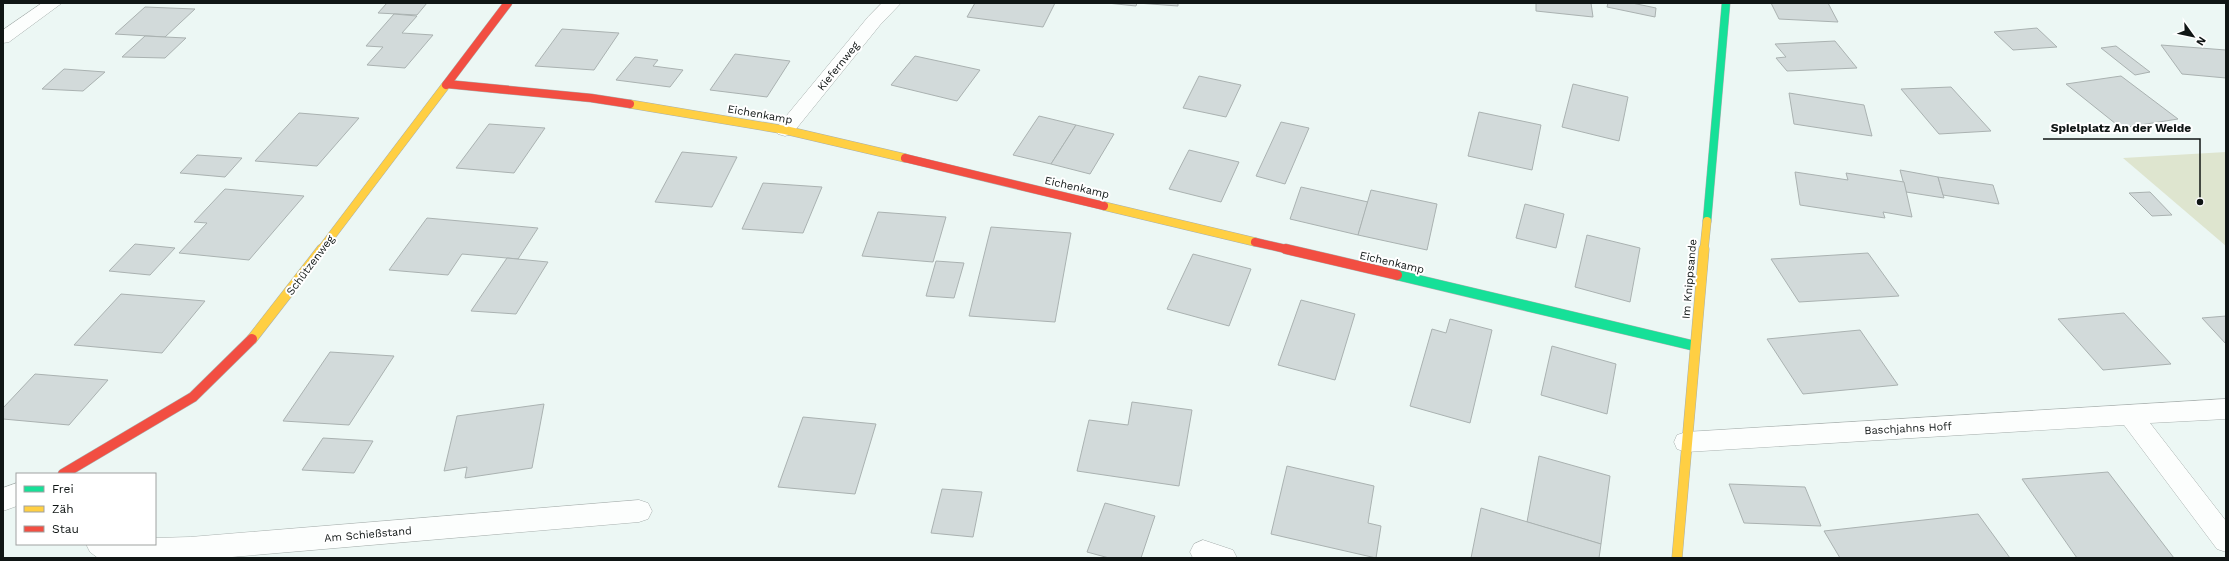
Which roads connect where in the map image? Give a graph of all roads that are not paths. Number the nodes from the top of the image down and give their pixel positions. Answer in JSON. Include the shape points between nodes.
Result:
{"nodes":[{"id":1,"x":53,"y":3,"type":"edge"},
{"id":2,"x":508,"y":3,"type":"edge"},
{"id":3,"x":892,"y":3,"type":"edge"},
{"id":4,"x":1726,"y":3,"type":"edge"},
{"id":5,"x":3,"y":38,"type":"edge"},
{"id":6,"x":447,"y":84,"type":"junction"},
{"id":7,"x":785,"y":130,"type":"junction"},
{"id":8,"x":1695,"y":346,"type":"junction"},
{"id":9,"x":2226,"y":410,"type":"edge"},
{"id":10,"x":2130,"y":415,"type":"junction"},
{"id":11,"x":1686,"y":442,"type":"junction"},
{"id":12,"x":66,"y":473,"type":"edge"},
{"id":13,"x":16,"y":494,"type":"edge"},
{"id":14,"x":3,"y":500,"type":"edge"},
{"id":15,"x":639,"y":511,"type":"dead end"},
{"id":16,"x":2226,"y":541,"type":"edge"},
{"id":17,"x":100,"y":545,"type":"edge"},
{"id":18,"x":1677,"y":558,"type":"edge"}],
"edges":[{"from":1,"to":5,"type":"street"},
{"from":2,"to":6,"type":"street","name":"Schützenweg"},
{"from":3,"to":7,"type":"street","name":"Kiefernweg","via":[[874,21]]},
{"from":4,"to":8,"type":"street","name":"Im Knippsande"},
{"from":6,"to":7,"type":"street","name":"Eichenkamp","via":[[590,98]]},
{"from":6,"to":12,"type":"street","name":"Schützenweg","via":[[260,331],[193,397]]},
{"from":7,"to":8,"type":"street","name":"Eichenkamp"},
{"from":8,"to":11,"type":"street","name":"Im Knippsande"},
{"from":9,"to":10,"type":"street","name":"Baschjahns Hoff"},
{"from":10,"to":11,"type":"street","name":"Baschjahns Hoff"},
{"from":10,"to":16,"type":"street"},
{"from":11,"to":18,"type":"street","name":"Im Knippsande"},
{"from":13,"to":14,"type":"street"},
{"from":15,"to":17,"type":"street","name":"Am Schießstand","via":[[190,549],[109,551]]}]}
